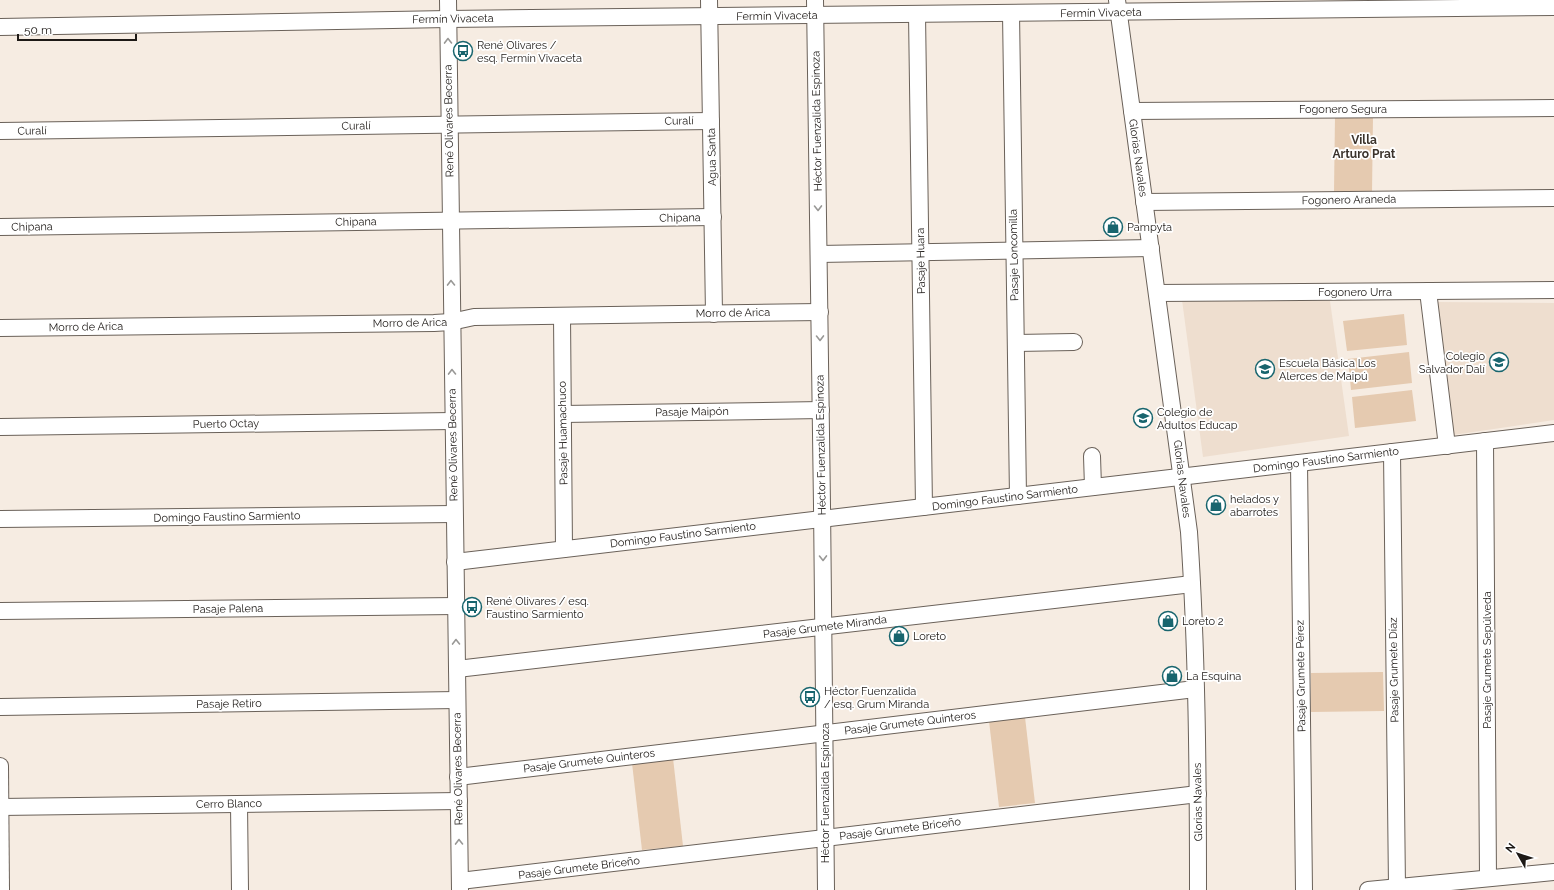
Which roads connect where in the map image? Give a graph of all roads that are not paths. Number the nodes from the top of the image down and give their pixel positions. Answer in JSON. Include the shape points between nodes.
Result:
{"nodes":[{"id":1,"x":448,"y":0,"type":"edge"},
{"id":2,"x":709,"y":0,"type":"edge"},
{"id":3,"x":1118,"y":6,"type":"edge"},
{"id":4,"x":990,"y":7,"type":"edge"},
{"id":5,"x":815,"y":8,"type":"edge"},
{"id":6,"x":1554,"y":8,"type":"edge"},
{"id":7,"x":1011,"y":13,"type":"junction"},
{"id":8,"x":917,"y":14,"type":"junction"},
{"id":9,"x":710,"y":17,"type":"junction"},
{"id":10,"x":448,"y":19,"type":"junction"},
{"id":11,"x":0,"y":26,"type":"edge"},
{"id":12,"x":1554,"y":108,"type":"edge"},
{"id":13,"x":1132,"y":111,"type":"junction"},
{"id":14,"x":711,"y":121,"type":"junction"},
{"id":15,"x":450,"y":125,"type":"junction"},
{"id":16,"x":0,"y":131,"type":"edge"},
{"id":17,"x":1554,"y":198,"type":"edge"},
{"id":18,"x":1144,"y":202,"type":"junction"},
{"id":19,"x":713,"y":217,"type":"junction"},
{"id":20,"x":450,"y":221,"type":"junction"},
{"id":21,"x":0,"y":227,"type":"edge"},
{"id":22,"x":1151,"y":248,"type":"junction"},
{"id":23,"x":1014,"y":250,"type":"junction"},
{"id":24,"x":921,"y":252,"type":"junction"},
{"id":25,"x":819,"y":254,"type":"junction"},
{"id":26,"x":1554,"y":290,"type":"edge"},
{"id":27,"x":1428,"y":291,"type":"junction"},
{"id":28,"x":1157,"y":293,"type":"junction"},
{"id":29,"x":820,"y":312,"type":"junction"},
{"id":30,"x":714,"y":314,"type":"junction"},
{"id":31,"x":562,"y":316,"type":"junction"},
{"id":32,"x":452,"y":322,"type":"junction"},
{"id":33,"x":0,"y":328,"type":"edge"},
{"id":34,"x":1074,"y":342,"type":"dead end"},
{"id":35,"x":1016,"y":343,"type":"junction"},
{"id":36,"x":821,"y":410,"type":"junction"},
{"id":37,"x":563,"y":414,"type":"junction"},
{"id":38,"x":453,"y":422,"type":"junction"},
{"id":39,"x":0,"y":427,"type":"edge"},
{"id":40,"x":1554,"y":433,"type":"edge"},
{"id":41,"x":1485,"y":441,"type":"junction"},
{"id":42,"x":1447,"y":446,"type":"junction"},
{"id":43,"x":1392,"y":452,"type":"junction"},
{"id":44,"x":1092,"y":456,"type":"dead end"},
{"id":45,"x":1299,"y":463,"type":"junction"},
{"id":46,"x":1182,"y":477,"type":"junction"},
{"id":47,"x":1093,"y":487,"type":"junction"},
{"id":48,"x":1018,"y":496,"type":"junction"},
{"id":49,"x":924,"y":507,"type":"junction"},
{"id":50,"x":454,"y":514,"type":"junction"},
{"id":51,"x":0,"y":519,"type":"edge"},
{"id":52,"x":822,"y":519,"type":"junction"},
{"id":53,"x":564,"y":549,"type":"junction"},
{"id":54,"x":455,"y":562,"type":"junction"},
{"id":55,"x":1192,"y":584,"type":"junction"},
{"id":56,"x":456,"y":606,"type":"junction"},
{"id":57,"x":0,"y":611,"type":"edge"},
{"id":58,"x":824,"y":628,"type":"junction"},
{"id":59,"x":457,"y":669,"type":"junction"},
{"id":60,"x":1195,"y":689,"type":"junction"},
{"id":61,"x":457,"y":700,"type":"junction"},
{"id":62,"x":0,"y":707,"type":"edge"},
{"id":63,"x":824,"y":733,"type":"junction"},
{"id":64,"x":0,"y":766,"type":"edge"},
{"id":65,"x":458,"y":777,"type":"junction"},
{"id":66,"x":1198,"y":794,"type":"junction"},
{"id":67,"x":459,"y":801,"type":"junction"},
{"id":68,"x":239,"y":804,"type":"junction"},
{"id":69,"x":0,"y":807,"type":"edge"},
{"id":70,"x":825,"y":838,"type":"junction"},
{"id":71,"x":1554,"y":872,"type":"edge"},
{"id":72,"x":1488,"y":878,"type":"junction"},
{"id":73,"x":460,"y":886,"type":"edge"},
{"id":74,"x":1397,"y":888,"type":"junction"},
{"id":75,"x":1,"y":890,"type":"edge"},
{"id":76,"x":240,"y":890,"type":"edge"},
{"id":77,"x":826,"y":890,"type":"edge"},
{"id":78,"x":1198,"y":890,"type":"edge"},
{"id":79,"x":1304,"y":890,"type":"edge"},
{"id":80,"x":1368,"y":890,"type":"edge"}],
"edges":[{"from":1,"to":10,"type":"street","name":"René Olivares Becerra"},
{"from":2,"to":9,"type":"street","name":"Agua Santa"},
{"from":3,"to":6,"type":"street","name":"Fermín Vivaceta"},
{"from":3,"to":7,"type":"street","name":"Fermín Vivaceta"},
{"from":3,"to":13,"type":"street","name":"Glorias Navales"},
{"from":4,"to":7,"type":"street","name":"Fermín Vivaceta"},
{"from":4,"to":8,"type":"street","name":"Fermín Vivaceta"},
{"from":5,"to":8,"type":"street","name":"Fermín Vivaceta"},
{"from":5,"to":9,"type":"street","name":"Fermín Vivaceta"},
{"from":5,"to":25,"type":"street","name":"Héctor Fuenzalida Espinoza","one_way":true},
{"from":7,"to":23,"type":"street","name":"Pasaje Loncomilla"},
{"from":8,"to":24,"type":"street","name":"Pasaje Huara"},
{"from":9,"to":10,"type":"street","name":"Fermín Vivaceta"},
{"from":9,"to":14,"type":"street","name":"Agua Santa"},
{"from":10,"to":11,"type":"street","name":"Fermín Vivaceta"},
{"from":15,"to":10,"type":"street","name":"René Olivares Becerra","one_way":true},
{"from":12,"to":13,"type":"street","name":"Fogonero Segura"},
{"from":13,"to":18,"type":"street","name":"Glorias Navales"},
{"from":14,"to":15,"type":"street","name":"Curalí"},
{"from":14,"to":19,"type":"street","name":"Agua Santa"},
{"from":15,"to":16,"type":"street","name":"Curalí"},
{"from":15,"to":20,"type":"street","name":"René Olivares Becerra"},
{"from":17,"to":18,"type":"street","name":"Fogonero Araneda"},
{"from":18,"to":22,"type":"street","name":"Glorias Navales"},
{"from":19,"to":20,"type":"street","name":"Chipana"},
{"from":19,"to":30,"type":"street","name":"Agua Santa"},
{"from":20,"to":21,"type":"street","name":"Chipana"},
{"from":32,"to":20,"type":"street","name":"René Olivares Becerra","one_way":true},
{"from":22,"to":23,"type":"street"},
{"from":22,"to":28,"type":"street","name":"Glorias Navales"},
{"from":23,"to":24,"type":"street"},
{"from":23,"to":35,"type":"street","name":"Pasaje Loncomilla"},
{"from":24,"to":25,"type":"street"},
{"from":24,"to":49,"type":"street","name":"Pasaje Huara"},
{"from":25,"to":29,"type":"street","name":"Héctor Fuenzalida Espinoza"},
{"from":26,"to":27,"type":"street","name":"Fogonero Urra"},
{"from":27,"to":28,"type":"street","name":"Fogonero Urra"},
{"from":27,"to":42,"type":"street"},
{"from":28,"to":46,"type":"street","name":"Glorias Navales"},
{"from":29,"to":30,"type":"street","name":"Morro de Arica"},
{"from":29,"to":36,"type":"street","name":"Héctor Fuenzalida Espinoza","one_way":true},
{"from":30,"to":31,"type":"street","name":"Morro de Arica"},
{"from":31,"to":32,"type":"street","name":"Morro de Arica","via":[[474,317]]},
{"from":31,"to":37,"type":"street","name":"Pasaje Huamachuco"},
{"from":32,"to":33,"type":"street","name":"Morro de Arica"},
{"from":38,"to":32,"type":"street","name":"René Olivares Becerra","one_way":true},
{"from":34,"to":35,"type":"street"},
{"from":35,"to":48,"type":"street","name":"Pasaje Loncomilla"},
{"from":36,"to":37,"type":"street","name":"Pasaje Maipón"},
{"from":36,"to":52,"type":"street","name":"Héctor Fuenzalida Espinoza"},
{"from":37,"to":53,"type":"street","name":"Pasaje Huamachuco"},
{"from":38,"to":39,"type":"street","name":"Puerto Octay"},
{"from":38,"to":50,"type":"street","name":"René Olivares Becerra"},
{"from":40,"to":41,"type":"street","name":"Domingo Faustino Sarmiento"},
{"from":41,"to":42,"type":"street","name":"Domingo Faustino Sarmiento"},
{"from":41,"to":72,"type":"street","name":"Pasaje Grumete Sepúlveda"},
{"from":42,"to":43,"type":"street","name":"Domingo Faustino Sarmiento"},
{"from":43,"to":45,"type":"street","name":"Domingo Faustino Sarmiento"},
{"from":43,"to":74,"type":"street","name":"Pasaje Grumete Díaz"},
{"from":44,"to":47,"type":"street"},
{"from":45,"to":46,"type":"street","name":"Domingo Faustino Sarmiento"},
{"from":45,"to":79,"type":"street","name":"Pasaje Grumete Pérez"},
{"from":46,"to":47,"type":"street","name":"Domingo Faustino Sarmiento"},
{"from":46,"to":55,"type":"street","name":"Glorias Navales"},
{"from":47,"to":48,"type":"street","name":"Domingo Faustino Sarmiento"},
{"from":48,"to":49,"type":"street","name":"Domingo Faustino Sarmiento"},
{"from":49,"to":52,"type":"street","name":"Domingo Faustino Sarmiento"},
{"from":50,"to":51,"type":"street","name":"Domingo Faustino Sarmiento"},
{"from":50,"to":54,"type":"street","name":"René Olivares Becerra"},
{"from":52,"to":53,"type":"street","name":"Domingo Faustino Sarmiento"},
{"from":52,"to":58,"type":"street","name":"Héctor Fuenzalida Espinoza","one_way":true},
{"from":53,"to":54,"type":"street","name":"Domingo Faustino Sarmiento"},
{"from":54,"to":56,"type":"street","name":"René Olivares Becerra"},
{"from":55,"to":58,"type":"street","name":"Pasaje Grumete Miranda"},
{"from":55,"to":60,"type":"street","name":"Glorias Navales"},
{"from":56,"to":57,"type":"street","name":"Pasaje Palena"},
{"from":59,"to":56,"type":"street","name":"René Olivares Becerra","one_way":true},
{"from":58,"to":59,"type":"street","name":"Pasaje Grumete Miranda"},
{"from":58,"to":63,"type":"street","name":"Héctor Fuenzalida Espinoza"},
{"from":59,"to":61,"type":"street","name":"René Olivares Becerra"},
{"from":60,"to":63,"type":"street","name":"Pasaje Grumete Quinteros"},
{"from":60,"to":66,"type":"street","name":"Glorias Navales"},
{"from":61,"to":62,"type":"street","name":"Pasaje Retiro"},
{"from":61,"to":65,"type":"street","name":"René Olivares Becerra"},
{"from":63,"to":65,"type":"street","name":"Pasaje Grumete Quinteros"},
{"from":63,"to":70,"type":"street","name":"Héctor Fuenzalida Espinoza"},
{"from":64,"to":69,"type":"street"},
{"from":65,"to":67,"type":"street","name":"René Olivares Becerra"},
{"from":66,"to":70,"type":"street","name":"Pasaje Grumete Briceño"},
{"from":66,"to":78,"type":"street","name":"Glorias Navales"},
{"from":67,"to":68,"type":"street","name":"Cerro Blanco"},
{"from":73,"to":67,"type":"street","name":"René Olivares Becerra","one_way":true},
{"from":68,"to":69,"type":"street","name":"Cerro Blanco"},
{"from":68,"to":76,"type":"street"},
{"from":69,"to":75,"type":"street"},
{"from":70,"to":73,"type":"street","name":"Pasaje Grumete Briceño"},
{"from":70,"to":77,"type":"street","name":"Héctor Fuenzalida Espinoza"},
{"from":71,"to":72,"type":"street"},
{"from":72,"to":74,"type":"street"},
{"from":74,"to":80,"type":"street"}]}
